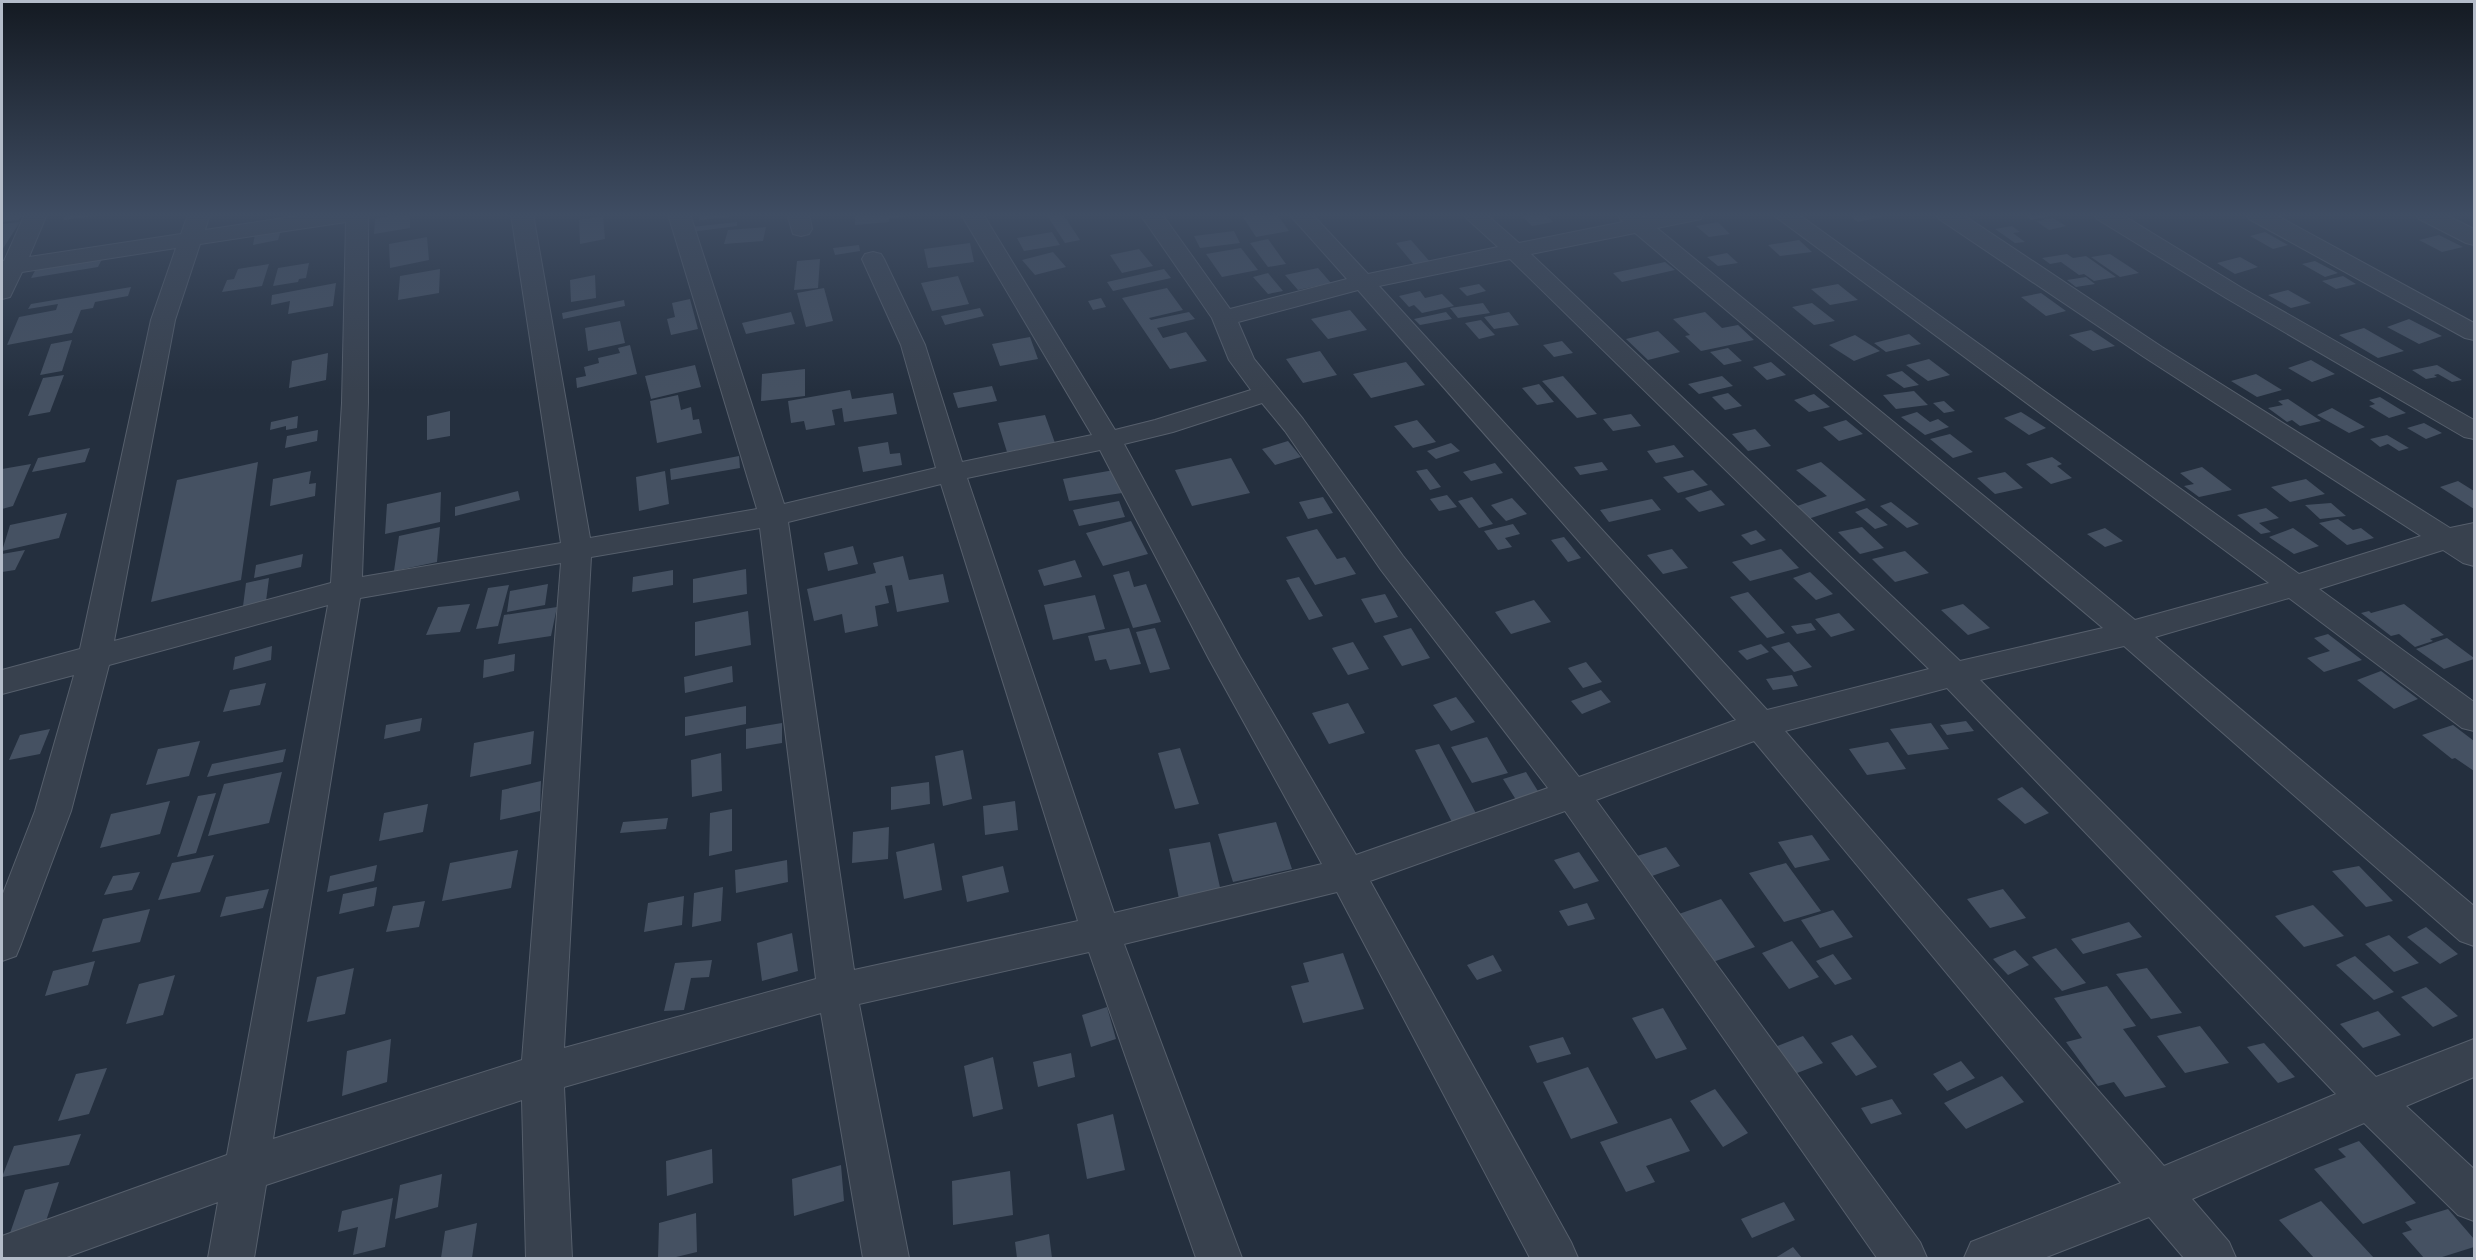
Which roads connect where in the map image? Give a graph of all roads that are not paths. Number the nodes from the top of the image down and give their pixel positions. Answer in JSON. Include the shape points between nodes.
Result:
{"nodes":[{"id":1,"x":6,"y":273,"type":"edge"},
{"id":2,"x":179,"y":273,"type":"edge"},
{"id":3,"x":356,"y":273,"type":"edge"},
{"id":4,"x":532,"y":273,"type":"edge"},
{"id":5,"x":697,"y":273,"type":"edge"},
{"id":6,"x":879,"y":273,"type":"edge"},
{"id":7,"x":1007,"y":273,"type":"edge"},
{"id":8,"x":1192,"y":273,"type":"edge"},
{"id":9,"x":1355,"y":273,"type":"edge"},
{"id":10,"x":1407,"y":273,"type":"edge"},
{"id":11,"x":1538,"y":273,"type":"edge"},
{"id":12,"x":1697,"y":273,"type":"edge"},
{"id":13,"x":1863,"y":273,"type":"edge"},
{"id":14,"x":2035,"y":273,"type":"edge"},
{"id":15,"x":2201,"y":273,"type":"edge"},
{"id":16,"x":2361,"y":273,"type":"edge"},
{"id":17,"x":1364,"y":282,"type":"junction"},
{"id":18,"x":2,"y":292,"type":"edge"},
{"id":19,"x":1224,"y":318,"type":"junction"},
{"id":20,"x":2475,"y":333,"type":"edge"},
{"id":21,"x":1267,"y":393,"type":"junction"},
{"id":22,"x":2475,"y":431,"type":"edge"},
{"id":23,"x":1108,"y":440,"type":"junction"},
{"id":24,"x":951,"y":473,"type":"junction"},
{"id":25,"x":773,"y":516,"type":"junction"},
{"id":26,"x":2461,"y":535,"type":"edge"},
{"id":27,"x":577,"y":550,"type":"junction"},
{"id":28,"x":2475,"y":556,"type":"edge"},
{"id":29,"x":2296,"y":586,"type":"junction"},
{"id":30,"x":346,"y":590,"type":"junction"},
{"id":31,"x":2130,"y":633,"type":"junction"},
{"id":32,"x":96,"y":656,"type":"junction"},
{"id":33,"x":1954,"y":674,"type":"junction"},
{"id":34,"x":2,"y":682,"type":"edge"},
{"id":35,"x":2475,"y":719,"type":"edge"},
{"id":36,"x":1760,"y":725,"type":"junction"},
{"id":37,"x":1572,"y":794,"type":"junction"},
{"id":38,"x":1347,"y":874,"type":"junction"},
{"id":39,"x":2475,"y":929,"type":"edge"},
{"id":40,"x":1101,"y":933,"type":"junction"},
{"id":41,"x":2,"y":944,"type":"edge"},
{"id":42,"x":837,"y":991,"type":"junction"},
{"id":43,"x":2475,"y":1058,"type":"edge"},
{"id":44,"x":542,"y":1074,"type":"junction"},
{"id":45,"x":2370,"y":1100,"type":"junction"},
{"id":46,"x":244,"y":1171,"type":"junction"},
{"id":47,"x":2156,"y":1192,"type":"junction"},
{"id":48,"x":2475,"y":1199,"type":"edge"},
{"id":49,"x":3,"y":1258,"type":"edge"},
{"id":50,"x":231,"y":1258,"type":"edge"},
{"id":51,"x":549,"y":1258,"type":"edge"},
{"id":52,"x":885,"y":1258,"type":"edge"},
{"id":53,"x":1219,"y":1258,"type":"edge"},
{"id":54,"x":1555,"y":1258,"type":"edge"},
{"id":55,"x":1905,"y":1258,"type":"edge"},
{"id":56,"x":1987,"y":1258,"type":"edge"},
{"id":57,"x":2213,"y":1258,"type":"edge"}],
"edges":[{"from":1,"to":18,"type":"street"},
{"from":2,"to":32,"type":"street","via":[[163,320]]},
{"from":3,"to":30,"type":"street","via":[[355,404]]},
{"from":4,"to":27,"type":"street"},
{"from":5,"to":25,"type":"street"},
{"from":6,"to":24,"type":"street","via":[[913,345]]},
{"from":7,"to":23,"type":"street"},
{"from":8,"to":19,"type":"street"},
{"from":9,"to":17,"type":"street"},
{"from":10,"to":17,"type":"street"},
{"from":11,"to":33,"type":"street"},
{"from":12,"to":31,"type":"street"},
{"from":13,"to":29,"type":"street"},
{"from":14,"to":26,"type":"street","via":[[2153,352]]},
{"from":15,"to":22,"type":"street"},
{"from":16,"to":20,"type":"street"},
{"from":17,"to":19,"type":"street"},
{"from":17,"to":36,"type":"street"},
{"from":19,"to":21,"type":"street","via":[[1242,360]]},
{"from":21,"to":23,"type":"street"},
{"from":21,"to":37,"type":"street","via":[[1392,563]]},
{"from":23,"to":24,"type":"street"},
{"from":23,"to":38,"type":"street","via":[[1225,659]]},
{"from":24,"to":25,"type":"street"},
{"from":24,"to":40,"type":"street"},
{"from":25,"to":27,"type":"street"},
{"from":25,"to":42,"type":"street"},
{"from":26,"to":28,"type":"street"},
{"from":26,"to":29,"type":"street"},
{"from":27,"to":30,"type":"street"},
{"from":27,"to":44,"type":"street"},
{"from":29,"to":31,"type":"street"},
{"from":29,"to":35,"type":"street"},
{"from":30,"to":32,"type":"street"},
{"from":30,"to":46,"type":"street"},
{"from":31,"to":33,"type":"street"},
{"from":31,"to":39,"type":"street"},
{"from":32,"to":34,"type":"street"},
{"from":32,"to":41,"type":"street","via":[[53,811]]},
{"from":33,"to":36,"type":"street"},
{"from":33,"to":45,"type":"street"},
{"from":36,"to":37,"type":"street"},
{"from":36,"to":47,"type":"street"},
{"from":37,"to":38,"type":"street"},
{"from":37,"to":55,"type":"street"},
{"from":38,"to":40,"type":"street"},
{"from":38,"to":54,"type":"street"},
{"from":40,"to":42,"type":"street"},
{"from":40,"to":53,"type":"street"},
{"from":42,"to":44,"type":"street"},
{"from":42,"to":52,"type":"street"},
{"from":43,"to":45,"type":"street"},
{"from":44,"to":46,"type":"street"},
{"from":44,"to":51,"type":"street"},
{"from":45,"to":47,"type":"street"},
{"from":45,"to":48,"type":"street"},
{"from":46,"to":49,"type":"street"},
{"from":46,"to":50,"type":"street"},
{"from":47,"to":56,"type":"street"},
{"from":47,"to":57,"type":"street"}]}
